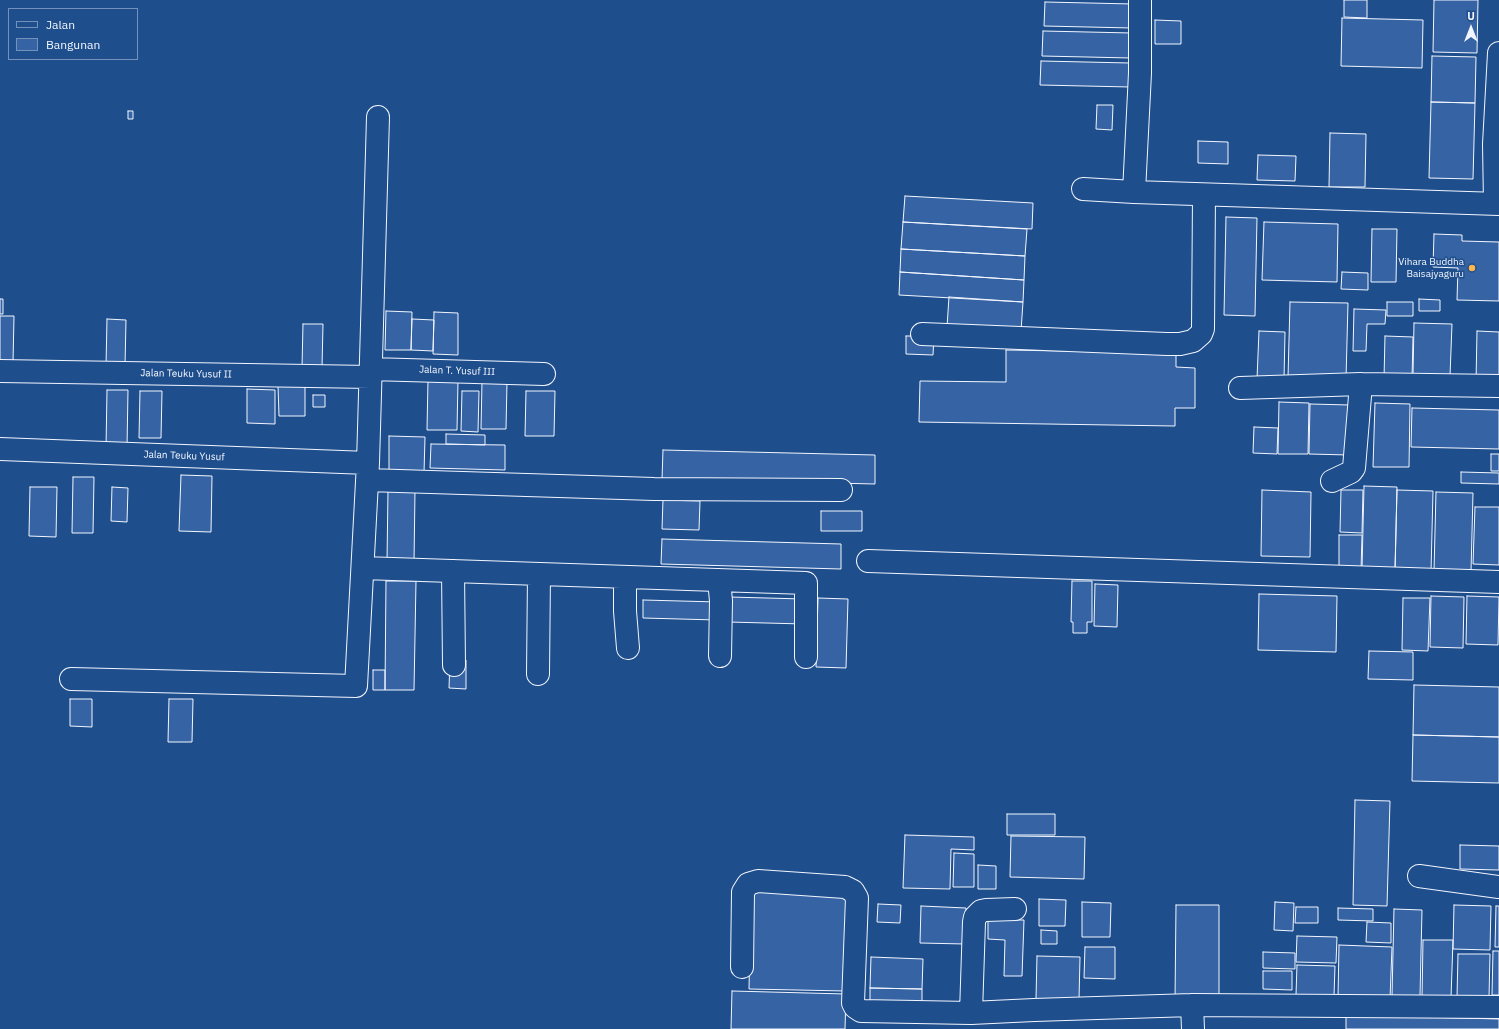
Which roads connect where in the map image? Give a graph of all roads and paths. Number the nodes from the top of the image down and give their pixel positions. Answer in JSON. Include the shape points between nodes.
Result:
{"nodes":[{"id":1,"x":1140,"y":0,"type":"edge"},
{"id":2,"x":1499,"y":53,"type":"edge"},
{"id":3,"x":378,"y":117,"type":"dead end"},
{"id":4,"x":1083,"y":189,"type":"dead end"},
{"id":5,"x":1134,"y":192,"type":"junction"},
{"id":6,"x":1204,"y":195,"type":"junction"},
{"id":7,"x":1497,"y":204,"type":"edge"},
{"id":8,"x":922,"y":334,"type":"dead end"},
{"id":9,"x":0,"y":371,"type":"edge"},
{"id":10,"x":371,"y":373,"type":"junction"},
{"id":11,"x":544,"y":374,"type":"dead end"},
{"id":12,"x":1361,"y":384,"type":"junction"},
{"id":13,"x":1499,"y":386,"type":"edge"},
{"id":14,"x":1240,"y":388,"type":"dead end"},
{"id":15,"x":0,"y":449,"type":"edge"},
{"id":16,"x":368,"y":471,"type":"junction"},
{"id":17,"x":1332,"y":481,"type":"dead end"},
{"id":18,"x":841,"y":490,"type":"dead end"},
{"id":19,"x":868,"y":561,"type":"dead end"},
{"id":20,"x":363,"y":568,"type":"junction"},
{"id":21,"x":453,"y":571,"type":"junction"},
{"id":22,"x":539,"y":574,"type":"junction"},
{"id":23,"x":625,"y":577,"type":"junction"},
{"id":24,"x":719,"y":580,"type":"junction"},
{"id":25,"x":1499,"y":582,"type":"edge"},
{"id":26,"x":628,"y":648,"type":"dead end"},
{"id":27,"x":720,"y":656,"type":"dead end"},
{"id":28,"x":806,"y":657,"type":"dead end"},
{"id":29,"x":454,"y":665,"type":"dead end"},
{"id":30,"x":538,"y":674,"type":"dead end"},
{"id":31,"x":71,"y":679,"type":"dead end"},
{"id":32,"x":1419,"y":876,"type":"dead end"},
{"id":33,"x":1499,"y":887,"type":"edge"},
{"id":34,"x":1014,"y":909,"type":"dead end"},
{"id":35,"x":742,"y":968,"type":"dead end"},
{"id":36,"x":1192,"y":1005,"type":"junction"},
{"id":37,"x":1499,"y":1007,"type":"edge"},
{"id":38,"x":971,"y":1013,"type":"junction"},
{"id":39,"x":912,"y":1021,"type":"edge"},
{"id":40,"x":1193,"y":1029,"type":"edge"}],
"edges":[{"from":1,"to":5,"type":"street","via":[[1140,73]]},
{"from":2,"to":7,"type":"street","via":[[1494,144]]},
{"from":3,"to":10,"type":"street"},
{"from":4,"to":5,"type":"street"},
{"from":5,"to":6,"type":"street"},
{"from":6,"to":7,"type":"street"},
{"from":6,"to":8,"type":"street","via":[[1203,329],[1193,342],[1167,344]]},
{"from":9,"to":10,"type":"street","name":"Jalan Teuku Yusuf II"},
{"from":10,"to":11,"type":"street","name":"Jalan T. Yusuf III"},
{"from":10,"to":16,"type":"street"},
{"from":12,"to":13,"type":"street"},
{"from":12,"to":14,"type":"street"},
{"from":12,"to":17,"type":"street","via":[[1354,468]]},
{"from":15,"to":16,"type":"street","name":"Jalan Teuku Yusuf"},
{"from":16,"to":18,"type":"street","name":"Jalan Teuku Yusuf","via":[[654,489]]},
{"from":16,"to":20,"type":"street"},
{"from":19,"to":25,"type":"street"},
{"from":20,"to":21,"type":"street"},
{"from":20,"to":31,"type":"street","via":[[356,686]]},
{"from":21,"to":22,"type":"street"},
{"from":21,"to":29,"type":"street"},
{"from":22,"to":23,"type":"street"},
{"from":22,"to":30,"type":"street"},
{"from":23,"to":24,"type":"street"},
{"from":23,"to":26,"type":"street"},
{"from":24,"to":27,"type":"street"},
{"from":24,"to":28,"type":"street","via":[[806,583]]},
{"from":32,"to":33,"type":"street"},
{"from":34,"to":38,"type":"street","via":[[981,911],[975,917]]},
{"from":35,"to":39,"type":"street","via":[[743,892],[748,884],[758,881],[845,887],[853,891],[857,898],[853,1005],[861,1011]]},
{"from":36,"to":37,"type":"street"},
{"from":36,"to":38,"type":"street"},
{"from":36,"to":40,"type":"street"},
{"from":38,"to":39,"type":"street"}]}
